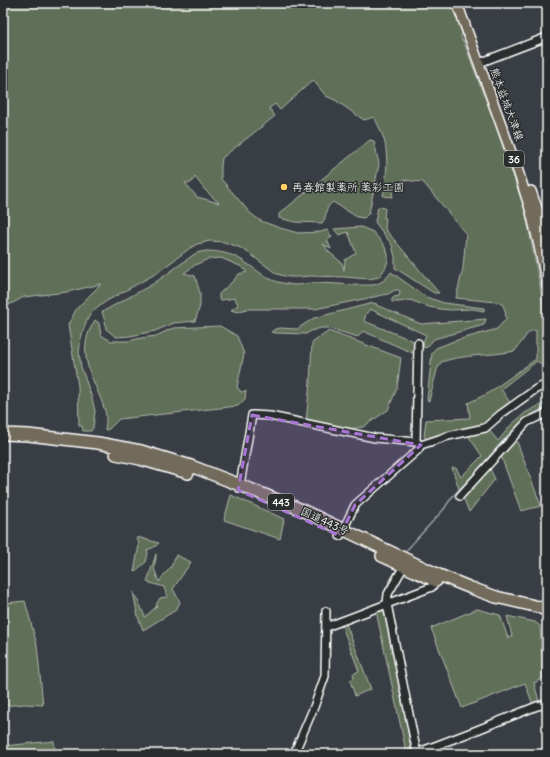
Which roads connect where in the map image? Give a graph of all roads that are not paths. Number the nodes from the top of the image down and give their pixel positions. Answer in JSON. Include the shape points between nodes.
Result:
{"nodes":[{"id":1,"x":457,"y":3,"type":"edge"},
{"id":2,"x":464,"y":3,"type":"edge"},
{"id":3,"x":547,"y":36,"type":"edge"},
{"id":4,"x":482,"y":62,"type":"junction"},
{"id":5,"x":547,"y":250,"type":"edge"},
{"id":6,"x":547,"y":285,"type":"edge"},
{"id":7,"x":418,"y":343,"type":"dead end"},
{"id":8,"x":547,"y":384,"type":"edge"},
{"id":9,"x":547,"y":413,"type":"edge"},
{"id":10,"x":3,"y":434,"type":"edge"},
{"id":11,"x":3,"y":440,"type":"edge"},
{"id":12,"x":419,"y":444,"type":"junction"},
{"id":13,"x":239,"y":487,"type":"junction"},
{"id":14,"x":460,"y":496,"type":"dead end"},
{"id":15,"x":341,"y":533,"type":"junction"},
{"id":16,"x":404,"y":566,"type":"junction"},
{"id":17,"x":434,"y":581,"type":"junction"},
{"id":18,"x":385,"y":605,"type":"junction"},
{"id":19,"x":326,"y":611,"type":"dead end"},
{"id":20,"x":547,"y":611,"type":"edge"},
{"id":21,"x":326,"y":627,"type":"junction"},
{"id":22,"x":547,"y":704,"type":"edge"},
{"id":23,"x":293,"y":754,"type":"edge"},
{"id":24,"x":416,"y":754,"type":"edge"}],
"edges":[{"from":1,"to":4,"type":"main road","name":"熊本益城大津線","number":"36"},
{"from":2,"to":4,"type":"main road","name":"熊本益城大津線","number":"36"},
{"from":3,"to":4,"type":"street"},
{"from":4,"to":5,"type":"main road","name":"熊本益城大津線","number":"36","via":[[537,208]]},
{"from":4,"to":6,"type":"main road","name":"熊本益城大津線","number":"36","via":[[531,212]]},
{"from":7,"to":12,"type":"street"},
{"from":8,"to":12,"type":"street","via":[[518,401],[485,428]]},
{"from":9,"to":14,"type":"street","via":[[527,422]]},
{"from":10,"to":13,"type":"highway","name":"国道443号","number":"443","via":[[98,443],[141,451],[191,466]]},
{"from":11,"to":13,"type":"highway","name":"国道443号","number":"443","via":[[97,450],[140,459]]},
{"from":12,"to":13,"type":"street","via":[[375,438],[270,416],[252,415]]},
{"from":12,"to":15,"type":"street","via":[[413,455],[355,505]]},
{"from":13,"to":15,"type":"highway","name":"国道443号","number":"443"},
{"from":15,"to":16,"type":"highway","name":"国道443号","number":"443"},
{"from":15,"to":20,"type":"highway","name":"国道443号","number":"443","via":[[471,588]]},
{"from":16,"to":17,"type":"highway","name":"国道443号","number":"443"},
{"from":16,"to":18,"type":"street","via":[[388,594]]},
{"from":17,"to":18,"type":"street","via":[[432,586]]},
{"from":17,"to":20,"type":"highway","name":"国道443号","number":"443","via":[[467,595],[504,605],[538,613]]},
{"from":18,"to":21,"type":"street"},
{"from":18,"to":24,"type":"street"},
{"from":19,"to":21,"type":"street"},
{"from":21,"to":23,"type":"street","via":[[325,676]]},
{"from":22,"to":24,"type":"street","via":[[536,706]]}]}
